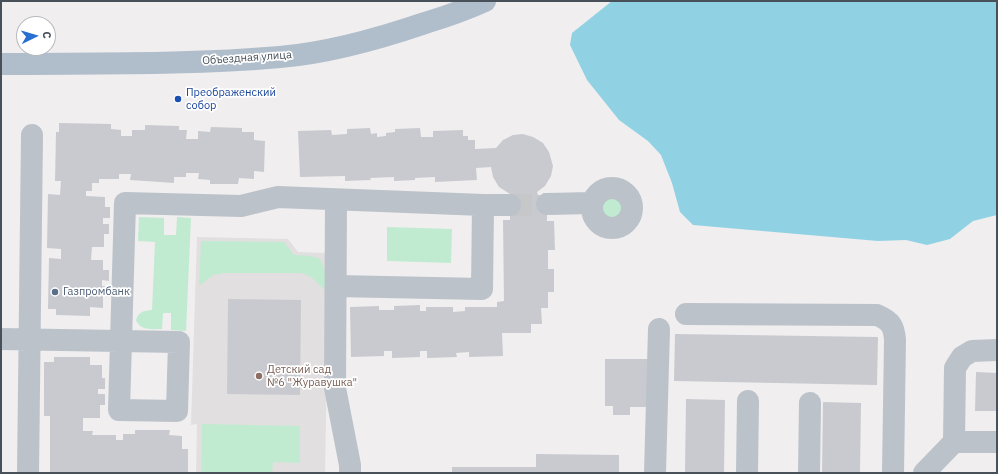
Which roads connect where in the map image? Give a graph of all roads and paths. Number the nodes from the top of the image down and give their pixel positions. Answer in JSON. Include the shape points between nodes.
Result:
{"nodes":[{"id":1,"x":484,"y":1,"type":"edge"},
{"id":2,"x":1,"y":64,"type":"edge"},
{"id":3,"x":32,"y":135,"type":"dead end"},
{"id":4,"x":336,"y":200,"type":"junction"},
{"id":5,"x":592,"y":203,"type":"dead end"},
{"id":6,"x":483,"y":204,"type":"junction"},
{"id":7,"x":547,"y":204,"type":"tunnel mouth"},
{"id":8,"x":510,"y":205,"type":"tunnel mouth"},
{"id":9,"x":336,"y":286,"type":"junction"},
{"id":10,"x":686,"y":314,"type":"dead end"},
{"id":11,"x":659,"y":329,"type":"dead end"},
{"id":12,"x":1,"y":339,"type":"edge"},
{"id":13,"x":29,"y":340,"type":"junction"},
{"id":14,"x":997,"y":350,"type":"edge"},
{"id":15,"x":748,"y":401,"type":"dead end"},
{"id":16,"x":810,"y":403,"type":"dead end"},
{"id":17,"x":954,"y":442,"type":"junction"},
{"id":18,"x":997,"y":442,"type":"edge"},
{"id":19,"x":28,"y":473,"type":"edge"},
{"id":20,"x":350,"y":473,"type":"edge"},
{"id":21,"x":656,"y":473,"type":"edge"},
{"id":22,"x":747,"y":473,"type":"edge"},
{"id":23,"x":809,"y":473,"type":"edge"},
{"id":24,"x":892,"y":473,"type":"edge"},
{"id":25,"x":924,"y":473,"type":"edge"}],
"edges":[{"from":1,"to":2,"type":"main road","name":"Объездная улица","via":[[401,32],[338,48],[281,57],[204,61]]},
{"from":3,"to":13,"type":"lane"},
{"from":4,"to":6,"type":"lane"},
{"from":4,"to":9,"type":"lane"},
{"from":4,"to":13,"type":"lane","via":[[278,198],[241,206],[125,203],[121,341]]},
{"from":5,"to":7,"type":"lane"},
{"from":6,"to":8,"type":"lane"},
{"from":6,"to":9,"type":"lane","via":[[482,289]]},
{"from":9,"to":20,"type":"lane","via":[[335,388]]},
{"from":10,"to":24,"type":"lane","via":[[877,315],[887,319],[894,329],[895,340]]},
{"from":11,"to":21,"type":"lane"},
{"from":12,"to":13,"type":"lane"},
{"from":13,"to":19,"type":"lane"},
{"from":14,"to":17,"type":"lane","via":[[972,351],[962,358],[955,368]]},
{"from":15,"to":22,"type":"lane"},
{"from":16,"to":23,"type":"lane"},
{"from":17,"to":18,"type":"lane"},
{"from":17,"to":25,"type":"lane"}]}
